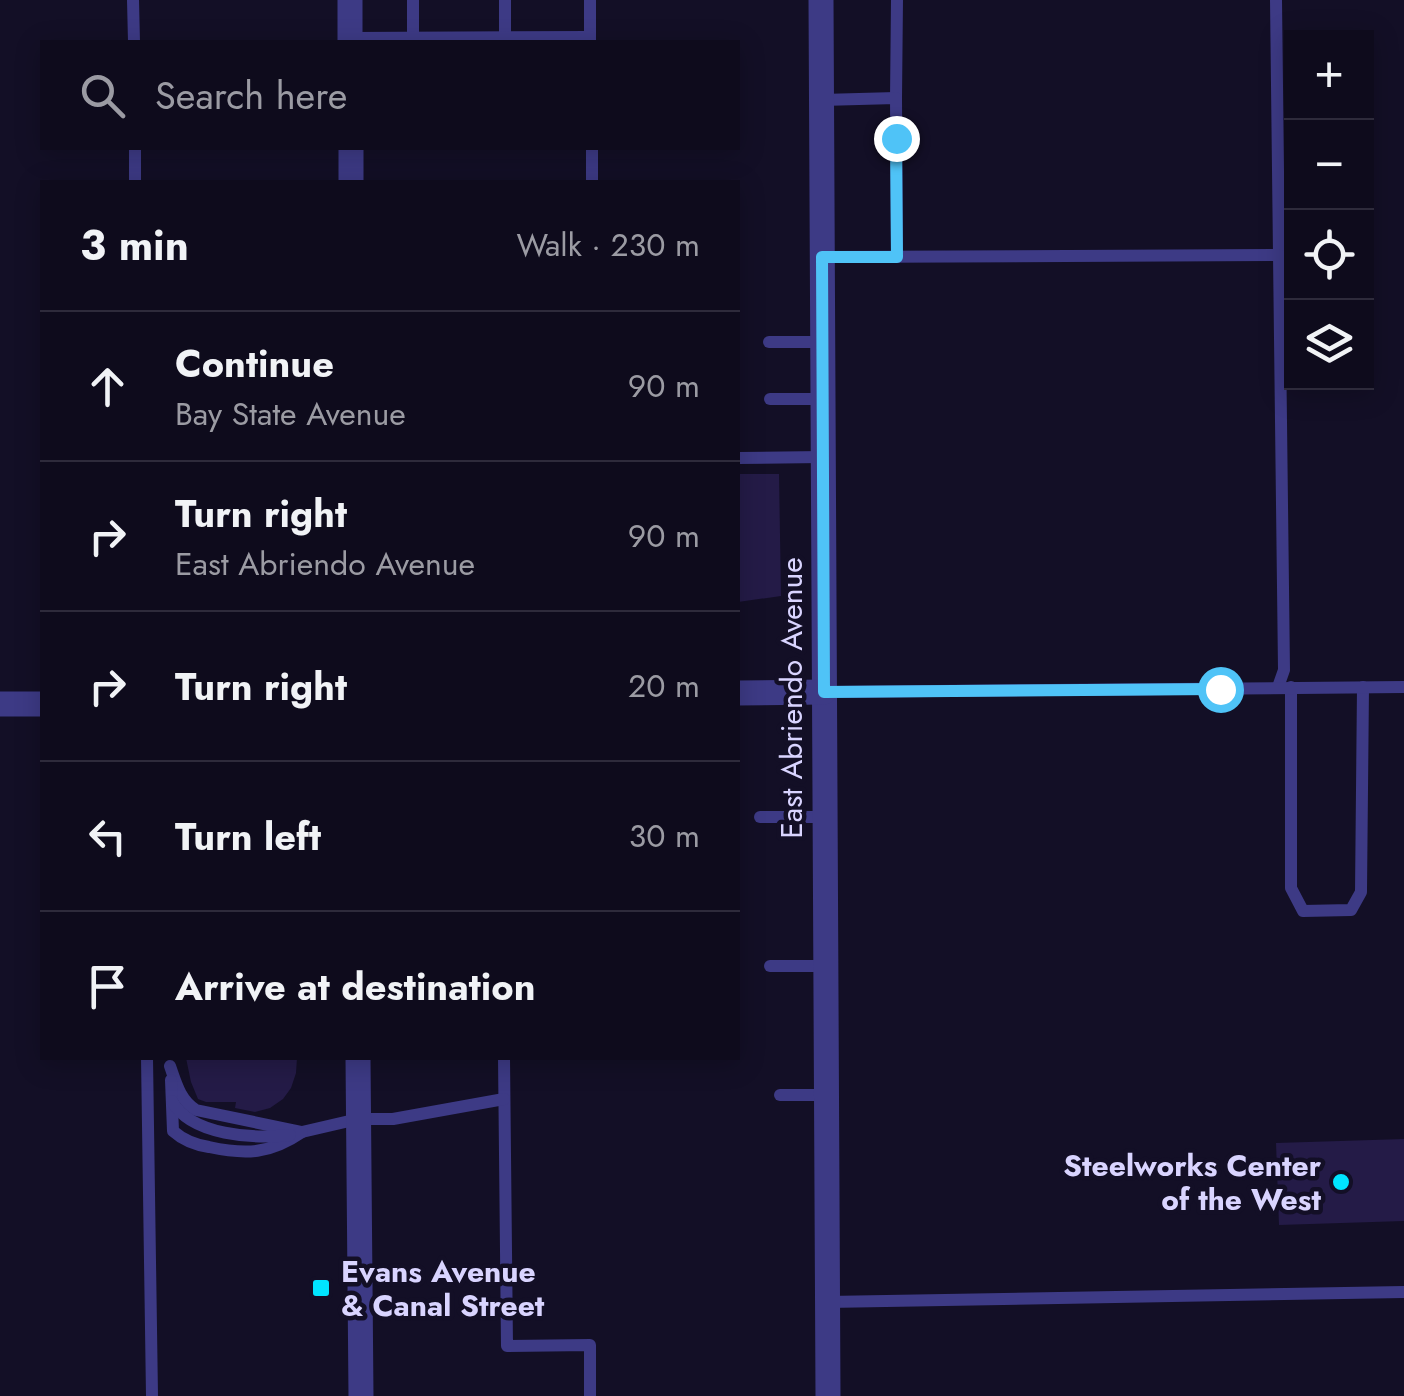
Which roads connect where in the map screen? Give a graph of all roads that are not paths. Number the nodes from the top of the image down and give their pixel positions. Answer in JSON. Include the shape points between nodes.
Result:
{"nodes":[{"id":1,"x":133,"y":0,"type":"edge"},
{"id":2,"x":350,"y":0,"type":"edge"},
{"id":3,"x":413,"y":0,"type":"edge"},
{"id":4,"x":505,"y":0,"type":"edge"},
{"id":5,"x":590,"y":0,"type":"edge"},
{"id":6,"x":821,"y":0,"type":"edge"},
{"id":7,"x":897,"y":0,"type":"edge"},
{"id":8,"x":1276,"y":0,"type":"edge"},
{"id":9,"x":505,"y":37,"type":"junction"},
{"id":10,"x":414,"y":38,"type":"junction"},
{"id":11,"x":134,"y":40,"type":"edge"},
{"id":12,"x":350,"y":40,"type":"edge"},
{"id":13,"x":590,"y":40,"type":"edge"},
{"id":14,"x":896,"y":98,"type":"junction"},
{"id":15,"x":822,"y":100,"type":"junction"},
{"id":16,"x":135,"y":150,"type":"edge"},
{"id":17,"x":351,"y":150,"type":"edge"},
{"id":18,"x":592,"y":150,"type":"edge"},
{"id":19,"x":136,"y":180,"type":"edge"},
{"id":20,"x":351,"y":180,"type":"edge"},
{"id":21,"x":592,"y":180,"type":"edge"},
{"id":22,"x":1278,"y":255,"type":"junction"},
{"id":23,"x":822,"y":257,"type":"junction"},
{"id":24,"x":897,"y":257,"type":"junction"},
{"id":25,"x":769,"y":342,"type":"dead end"},
{"id":26,"x":822,"y":342,"type":"junction"},
{"id":27,"x":770,"y":399,"type":"dead end"},
{"id":28,"x":822,"y":399,"type":"junction"},
{"id":29,"x":823,"y":457,"type":"junction"},
{"id":30,"x":740,"y":458,"type":"edge"},
{"id":31,"x":1284,"y":687,"type":"junction"},
{"id":32,"x":1363,"y":687,"type":"junction"},
{"id":33,"x":1404,"y":687,"type":"edge"},
{"id":34,"x":824,"y":692,"type":"junction"},
{"id":35,"x":740,"y":693,"type":"edge"},
{"id":36,"x":0,"y":704,"type":"edge"},
{"id":37,"x":40,"y":704,"type":"edge"},
{"id":38,"x":760,"y":816,"type":"dead end"},
{"id":39,"x":824,"y":816,"type":"junction"},
{"id":40,"x":770,"y":966,"type":"dead end"},
{"id":41,"x":825,"y":966,"type":"junction"},
{"id":42,"x":147,"y":1060,"type":"edge"},
{"id":43,"x":358,"y":1060,"type":"edge"},
{"id":44,"x":504,"y":1060,"type":"edge"},
{"id":45,"x":170,"y":1062,"type":"edge"},
{"id":46,"x":780,"y":1095,"type":"dead end"},
{"id":47,"x":826,"y":1095,"type":"junction"},
{"id":48,"x":504,"y":1099,"type":"junction"},
{"id":49,"x":358,"y":1119,"type":"junction"},
{"id":50,"x":302,"y":1132,"type":"junction"},
{"id":51,"x":1404,"y":1292,"type":"edge"},
{"id":52,"x":827,"y":1302,"type":"junction"},
{"id":53,"x":152,"y":1396,"type":"edge"},
{"id":54,"x":361,"y":1396,"type":"edge"},
{"id":55,"x":590,"y":1396,"type":"edge"},
{"id":56,"x":828,"y":1396,"type":"edge"}],
"edges":[{"from":1,"to":11,"type":"lane"},
{"from":2,"to":12,"type":"street"},
{"from":3,"to":10,"type":"lane"},
{"from":4,"to":9,"type":"lane"},
{"from":5,"to":13,"type":"lane"},
{"from":6,"to":15,"type":"street","name":"East Abriendo Avenue"},
{"from":7,"to":14,"type":"lane"},
{"from":8,"to":22,"type":"lane"},
{"from":9,"to":10,"type":"lane"},
{"from":9,"to":13,"type":"lane"},
{"from":10,"to":12,"type":"lane"},
{"from":14,"to":15,"type":"lane"},
{"from":14,"to":24,"type":"lane"},
{"from":15,"to":23,"type":"street","name":"East Abriendo Avenue"},
{"from":16,"to":19,"type":"lane"},
{"from":17,"to":20,"type":"street"},
{"from":18,"to":21,"type":"lane"},
{"from":22,"to":24,"type":"lane"},
{"from":22,"to":31,"type":"lane"},
{"from":23,"to":24,"type":"lane"},
{"from":23,"to":26,"type":"street","name":"East Abriendo Avenue"},
{"from":25,"to":26,"type":"lane"},
{"from":26,"to":28,"type":"street","name":"East Abriendo Avenue"},
{"from":27,"to":28,"type":"lane"},
{"from":28,"to":29,"type":"street","name":"East Abriendo Avenue"},
{"from":29,"to":30,"type":"lane"},
{"from":29,"to":34,"type":"street","name":"East Abriendo Avenue"},
{"from":31,"to":32,"type":"lane"},
{"from":31,"to":32,"type":"lane","via":[[1291,888],[1303,911],[1352,910],[1361,892]]},
{"from":31,"to":34,"type":"lane"},
{"from":32,"to":33,"type":"lane"},
{"from":34,"to":35,"type":"street"},
{"from":34,"to":39,"type":"street","name":"East Abriendo Avenue"},
{"from":36,"to":37,"type":"street"},
{"from":38,"to":39,"type":"lane"},
{"from":39,"to":41,"type":"street","name":"East Abriendo Avenue"},
{"from":40,"to":41,"type":"lane"},
{"from":41,"to":47,"type":"street","name":"East Abriendo Avenue"},
{"from":42,"to":53,"type":"lane"},
{"from":43,"to":49,"type":"street"},
{"from":44,"to":48,"type":"lane"},
{"from":45,"to":50,"type":"lane","via":[[182,1097],[196,1110]]},
{"from":45,"to":50,"type":"lane","via":[[173,1130],[179,1137],[250,1153]]},
{"from":46,"to":47,"type":"lane"},
{"from":47,"to":52,"type":"street","name":"East Abriendo Avenue"},
{"from":48,"to":49,"type":"lane"},
{"from":48,"to":55,"type":"lane","via":[[507,1346],[590,1344]]},
{"from":49,"to":50,"type":"lane"},
{"from":49,"to":54,"type":"street"},
{"from":51,"to":52,"type":"lane"},
{"from":52,"to":56,"type":"street","name":"East Abriendo Avenue"}]}
